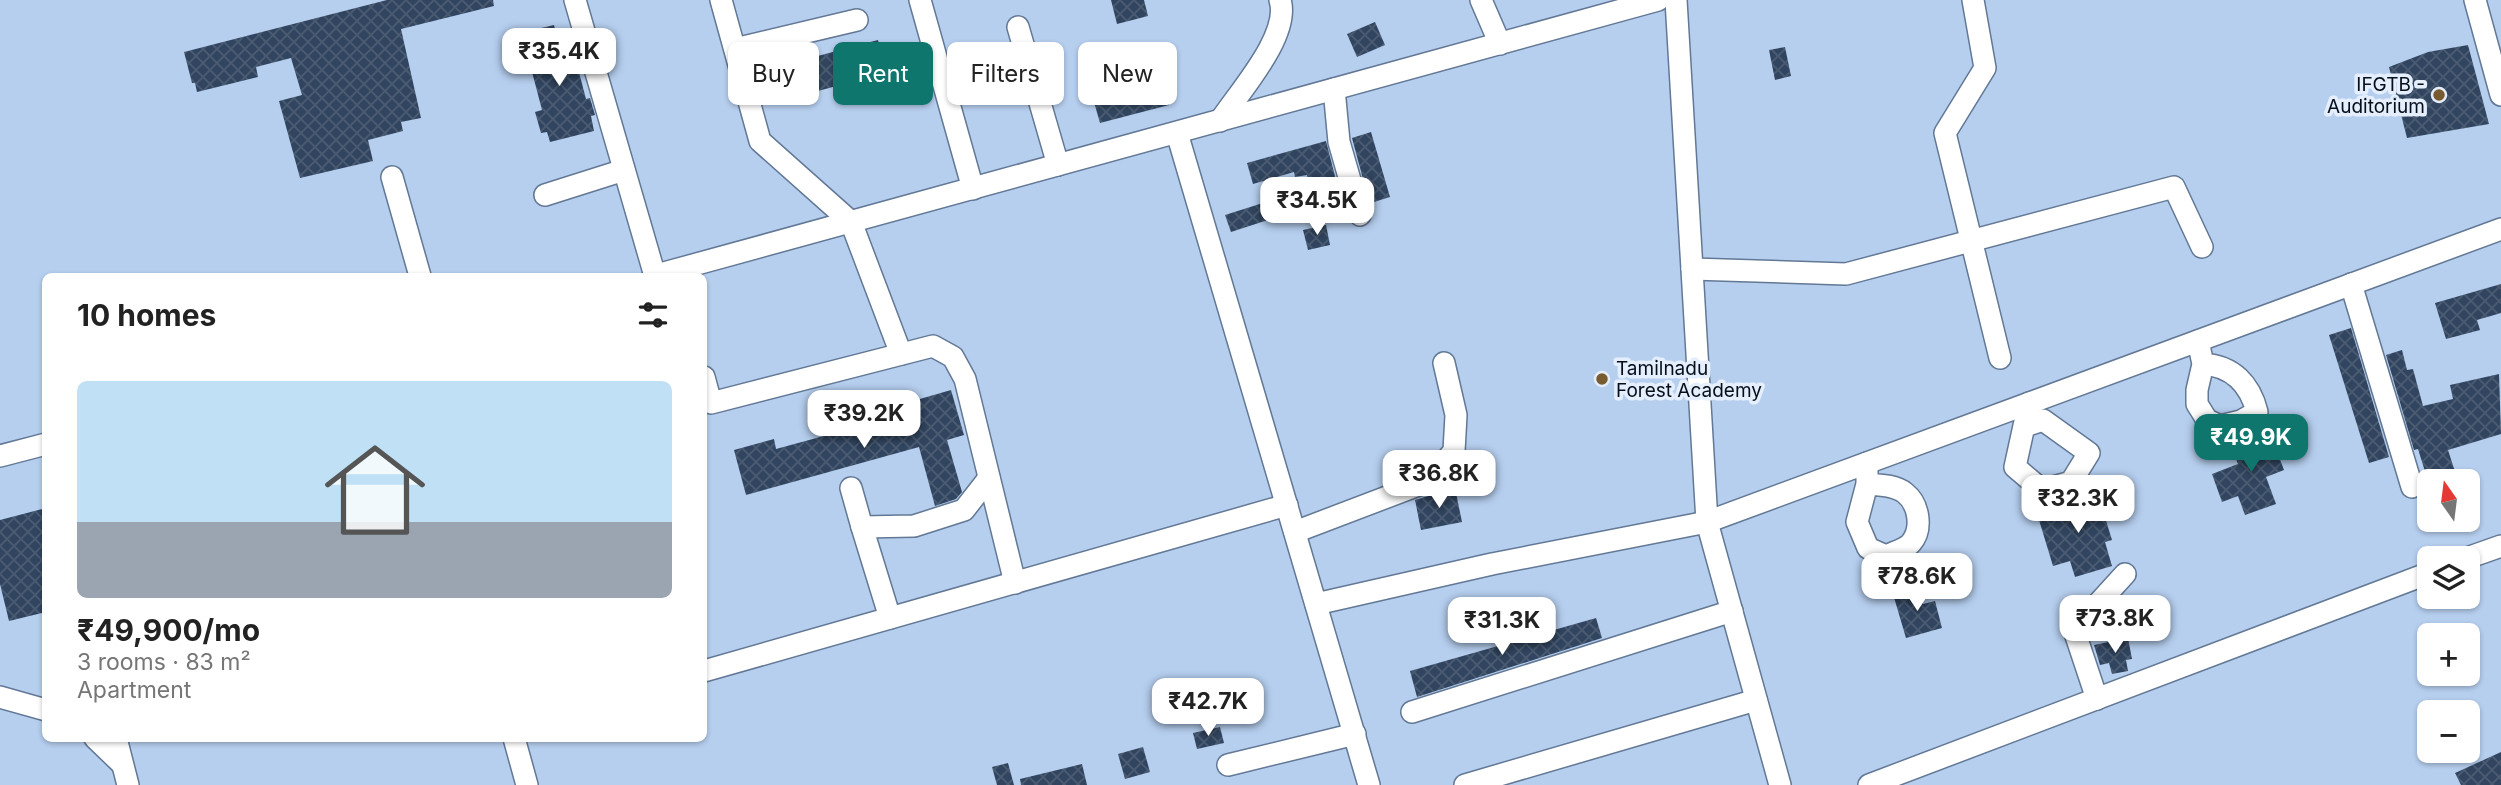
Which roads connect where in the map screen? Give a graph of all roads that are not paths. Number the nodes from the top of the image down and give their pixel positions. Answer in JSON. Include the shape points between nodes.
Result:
{"nodes":[{"id":1,"x":575,"y":0,"type":"edge"},
{"id":2,"x":721,"y":0,"type":"edge"},
{"id":3,"x":920,"y":0,"type":"edge"},
{"id":4,"x":1280,"y":0,"type":"edge"},
{"id":5,"x":1481,"y":0,"type":"edge"},
{"id":6,"x":1658,"y":0,"type":"edge"},
{"id":7,"x":1676,"y":0,"type":"edge"},
{"id":8,"x":1973,"y":0,"type":"edge"},
{"id":9,"x":2475,"y":0,"type":"edge"},
{"id":10,"x":858,"y":20,"type":"dead end"},
{"id":11,"x":1018,"y":27,"type":"dead end"},
{"id":12,"x":733,"y":42,"type":"edge"},
{"id":13,"x":765,"y":42,"type":"edge"},
{"id":14,"x":1500,"y":44,"type":"junction"},
{"id":15,"x":1334,"y":89,"type":"junction"},
{"id":16,"x":2501,"y":95,"type":"edge"},
{"id":17,"x":750,"y":105,"type":"edge"},
{"id":18,"x":1220,"y":121,"type":"junction"},
{"id":19,"x":1177,"y":133,"type":"junction"},
{"id":20,"x":1058,"y":165,"type":"junction"},
{"id":21,"x":624,"y":170,"type":"junction"},
{"id":22,"x":392,"y":177,"type":"dead end"},
{"id":23,"x":973,"y":189,"type":"junction"},
{"id":24,"x":545,"y":195,"type":"dead end"},
{"id":25,"x":1360,"y":215,"type":"dead end"},
{"id":26,"x":851,"y":222,"type":"junction"},
{"id":27,"x":2501,"y":229,"type":"edge"},
{"id":28,"x":1971,"y":241,"type":"junction"},
{"id":29,"x":2202,"y":247,"type":"dead end"},
{"id":30,"x":1692,"y":269,"type":"junction"},
{"id":31,"x":419,"y":273,"type":"edge"},
{"id":32,"x":663,"y":273,"type":"edge"},
{"id":33,"x":671,"y":273,"type":"edge"},
{"id":34,"x":2351,"y":284,"type":"junction"},
{"id":35,"x":2199,"y":341,"type":"junction"},
{"id":36,"x":901,"y":354,"type":"junction"},
{"id":37,"x":2000,"y":358,"type":"dead end"},
{"id":38,"x":1444,"y":363,"type":"dead end"},
{"id":39,"x":2203,"y":364,"type":"dead end"},
{"id":40,"x":707,"y":388,"type":"edge"},
{"id":41,"x":2029,"y":403,"type":"junction"},
{"id":42,"x":2025,"y":425,"type":"dead end"},
{"id":43,"x":42,"y":445,"type":"edge"},
{"id":44,"x":0,"y":456,"type":"edge"},
{"id":45,"x":989,"y":478,"type":"junction"},
{"id":46,"x":2412,"y":487,"type":"dead end"},
{"id":47,"x":851,"y":488,"type":"dead end"},
{"id":48,"x":1287,"y":505,"type":"junction"},
{"id":49,"x":1707,"y":522,"type":"junction"},
{"id":50,"x":862,"y":527,"type":"junction"},
{"id":51,"x":1295,"y":532,"type":"junction"},
{"id":52,"x":2501,"y":545,"type":"edge"},
{"id":53,"x":2480,"y":553,"type":"edge"},
{"id":54,"x":2124,"y":574,"type":"dead end"},
{"id":55,"x":2417,"y":578,"type":"edge"},
{"id":56,"x":1014,"y":583,"type":"junction"},
{"id":57,"x":1316,"y":604,"type":"junction"},
{"id":58,"x":1732,"y":611,"type":"junction"},
{"id":59,"x":890,"y":618,"type":"junction"},
{"id":60,"x":707,"y":670,"type":"edge"},
{"id":61,"x":0,"y":697,"type":"edge"},
{"id":62,"x":1756,"y":699,"type":"junction"},
{"id":63,"x":2097,"y":699,"type":"junction"},
{"id":64,"x":42,"y":709,"type":"edge"},
{"id":65,"x":1412,"y":712,"type":"dead end"},
{"id":66,"x":1354,"y":734,"type":"junction"},
{"id":67,"x":99,"y":742,"type":"edge"},
{"id":68,"x":117,"y":742,"type":"edge"},
{"id":69,"x":515,"y":742,"type":"edge"},
{"id":70,"x":122,"y":764,"type":"junction"},
{"id":71,"x":1228,"y":765,"type":"dead end"},
{"id":72,"x":128,"y":785,"type":"edge"},
{"id":73,"x":527,"y":785,"type":"edge"},
{"id":74,"x":1370,"y":785,"type":"edge"},
{"id":75,"x":1465,"y":785,"type":"edge"},
{"id":76,"x":1780,"y":785,"type":"edge"},
{"id":77,"x":1869,"y":785,"type":"edge"}],
"edges":[{"from":1,"to":21,"type":"street"},
{"from":2,"to":12,"type":"street"},
{"from":3,"to":23,"type":"street"},
{"from":4,"to":18,"type":"street","via":[[1283,12],[1275,40]]},
{"from":5,"to":14,"type":"street"},
{"from":6,"to":14,"type":"street"},
{"from":7,"to":30,"type":"street"},
{"from":8,"to":28,"type":"street","via":[[1984,68],[1945,133]]},
{"from":9,"to":16,"type":"street"},
{"from":10,"to":13,"type":"street"},
{"from":11,"to":20,"type":"street"},
{"from":14,"to":15,"type":"street"},
{"from":15,"to":18,"type":"street"},
{"from":15,"to":25,"type":"street","via":[[1339,142]]},
{"from":17,"to":26,"type":"street","via":[[760,141]]},
{"from":18,"to":19,"type":"street"},
{"from":19,"to":20,"type":"street"},
{"from":19,"to":48,"type":"street"},
{"from":20,"to":23,"type":"street"},
{"from":21,"to":24,"type":"street"},
{"from":21,"to":32,"type":"street"},
{"from":22,"to":31,"type":"street"},
{"from":23,"to":26,"type":"street"},
{"from":26,"to":33,"type":"street"},
{"from":26,"to":36,"type":"street"},
{"from":27,"to":34,"type":"street"},
{"from":28,"to":29,"type":"street","via":[[2175,187]]},
{"from":28,"to":30,"type":"street","via":[[1846,274]]},
{"from":28,"to":37,"type":"street"},
{"from":30,"to":49,"type":"street"},
{"from":34,"to":35,"type":"street"},
{"from":34,"to":46,"type":"street"},
{"from":35,"to":39,"type":"street"},
{"from":35,"to":41,"type":"street"},
{"from":36,"to":40,"type":"street","via":[[711,403]]},
{"from":36,"to":45,"type":"street","via":[[933,346],[953,357],[965,379]]},
{"from":38,"to":51,"type":"street","via":[[1456,415],[1454,451],[1429,481]]},
{"from":41,"to":42,"type":"street"},
{"from":41,"to":49,"type":"street","via":[[1867,473]]},
{"from":43,"to":44,"type":"street"},
{"from":45,"to":50,"type":"street","via":[[964,510],[914,526]]},
{"from":45,"to":56,"type":"street"},
{"from":47,"to":50,"type":"street"},
{"from":48,"to":51,"type":"street"},
{"from":48,"to":56,"type":"street"},
{"from":49,"to":57,"type":"street"},
{"from":49,"to":58,"type":"street"},
{"from":50,"to":59,"type":"street"},
{"from":51,"to":57,"type":"street"},
{"from":52,"to":53,"type":"street"},
{"from":54,"to":63,"type":"street","via":[[2074,630]]},
{"from":55,"to":63,"type":"street"},
{"from":56,"to":59,"type":"street"},
{"from":57,"to":66,"type":"street"},
{"from":58,"to":62,"type":"street"},
{"from":58,"to":65,"type":"street"},
{"from":59,"to":60,"type":"street"},
{"from":61,"to":64,"type":"street"},
{"from":62,"to":75,"type":"street"},
{"from":62,"to":76,"type":"street"},
{"from":63,"to":77,"type":"street"},
{"from":66,"to":71,"type":"street"},
{"from":66,"to":74,"type":"street"},
{"from":67,"to":70,"type":"street"},
{"from":68,"to":70,"type":"street"},
{"from":69,"to":73,"type":"street"},
{"from":70,"to":72,"type":"street"}]}
